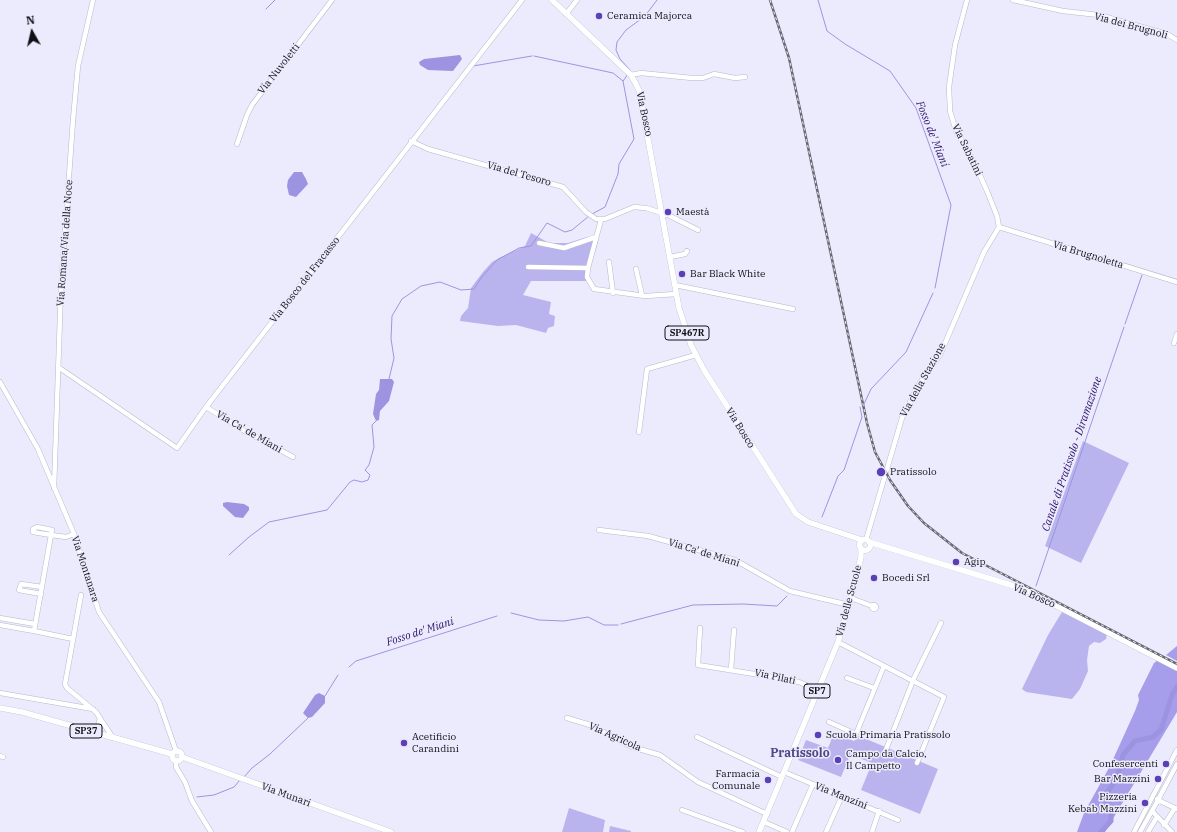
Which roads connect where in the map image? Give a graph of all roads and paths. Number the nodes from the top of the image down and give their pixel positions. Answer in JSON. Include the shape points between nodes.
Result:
{"nodes":[{"id":1,"x":93,"y":0,"type":"edge"},
{"id":2,"x":332,"y":0,"type":"edge"},
{"id":3,"x":522,"y":0,"type":"edge"},
{"id":4,"x":552,"y":0,"type":"edge"},
{"id":5,"x":577,"y":0,"type":"edge"},
{"id":6,"x":966,"y":0,"type":"edge"},
{"id":7,"x":1013,"y":0,"type":"edge"},
{"id":8,"x":566,"y":14,"type":"junction"},
{"id":9,"x":1177,"y":40,"type":"edge"},
{"id":10,"x":629,"y":73,"type":"junction"},
{"id":11,"x":745,"y":77,"type":"dead end"},
{"id":12,"x":412,"y":141,"type":"junction"},
{"id":13,"x":237,"y":144,"type":"dead end"},
{"id":14,"x":662,"y":214,"type":"junction"},
{"id":15,"x":601,"y":220,"type":"junction"},
{"id":16,"x":998,"y":227,"type":"junction"},
{"id":17,"x":698,"y":230,"type":"dead end"},
{"id":18,"x":596,"y":237,"type":"junction"},
{"id":19,"x":539,"y":242,"type":"dead end"},
{"id":20,"x":688,"y":251,"type":"dead end"},
{"id":21,"x":670,"y":257,"type":"junction"},
{"id":22,"x":609,"y":262,"type":"dead end"},
{"id":23,"x":528,"y":267,"type":"dead end"},
{"id":24,"x":588,"y":268,"type":"junction"},
{"id":25,"x":636,"y":269,"type":"dead end"},
{"id":26,"x":1177,"y":282,"type":"edge"},
{"id":27,"x":675,"y":285,"type":"junction"},
{"id":28,"x":613,"y":293,"type":"junction"},
{"id":29,"x":676,"y":294,"type":"junction"},
{"id":30,"x":642,"y":295,"type":"junction"},
{"id":31,"x":793,"y":309,"type":"dead end"},
{"id":32,"x":1177,"y":334,"type":"edge"},
{"id":33,"x":1174,"y":342,"type":"dead end"},
{"id":34,"x":696,"y":355,"type":"junction"},
{"id":35,"x":58,"y":367,"type":"junction"},
{"id":36,"x":0,"y":382,"type":"edge"},
{"id":37,"x":206,"y":407,"type":"junction"},
{"id":38,"x":639,"y":432,"type":"dead end"},
{"id":39,"x":293,"y":457,"type":"dead end"},
{"id":40,"x":54,"y":488,"type":"junction"},
{"id":41,"x":599,"y":530,"type":"dead end"},
{"id":42,"x":74,"y":534,"type":"junction"},
{"id":43,"x":847,"y":535,"type":"junction"},
{"id":44,"x":866,"y":540,"type":"junction"},
{"id":45,"x":882,"y":545,"type":"junction"},
{"id":46,"x":864,"y":548,"type":"junction"},
{"id":47,"x":42,"y":587,"type":"junction"},
{"id":48,"x":41,"y":594,"type":"junction"},
{"id":49,"x":81,"y":595,"type":"dead end"},
{"id":50,"x":851,"y":598,"type":"junction"},
{"id":51,"x":849,"y":605,"type":"junction"},
{"id":52,"x":872,"y":606,"type":"dead end"},
{"id":53,"x":0,"y":618,"type":"edge"},
{"id":54,"x":941,"y":623,"type":"dead end"},
{"id":55,"x":35,"y":624,"type":"junction"},
{"id":56,"x":0,"y":625,"type":"edge"},
{"id":57,"x":700,"y":628,"type":"dead end"},
{"id":58,"x":734,"y":630,"type":"dead end"},
{"id":59,"x":34,"y":631,"type":"junction"},
{"id":60,"x":73,"y":639,"type":"junction"},
{"id":61,"x":838,"y":642,"type":"junction"},
{"id":62,"x":884,"y":666,"type":"junction"},
{"id":63,"x":1177,"y":668,"type":"edge"},
{"id":64,"x":731,"y":669,"type":"junction"},
{"id":65,"x":846,"y":678,"type":"dead end"},
{"id":66,"x":913,"y":681,"type":"junction"},
{"id":67,"x":874,"y":688,"type":"junction"},
{"id":68,"x":818,"y":690,"type":"junction"},
{"id":69,"x":0,"y":693,"type":"edge"},
{"id":70,"x":0,"y":708,"type":"edge"},
{"id":71,"x":93,"y":709,"type":"junction"},
{"id":72,"x":567,"y":718,"type":"dead end"},
{"id":73,"x":101,"y":720,"type":"junction"},
{"id":74,"x":829,"y":722,"type":"dead end"},
{"id":75,"x":91,"y":732,"type":"junction"},
{"id":76,"x":102,"y":735,"type":"junction"},
{"id":77,"x":113,"y":738,"type":"junction"},
{"id":78,"x":697,"y":738,"type":"dead end"},
{"id":79,"x":1177,"y":750,"type":"edge"},
{"id":80,"x":885,"y":752,"type":"dead end"},
{"id":81,"x":174,"y":753,"type":"junction"},
{"id":82,"x":182,"y":757,"type":"junction"},
{"id":83,"x":176,"y":761,"type":"junction"},
{"id":84,"x":917,"y":763,"type":"dead end"},
{"id":85,"x":1177,"y":764,"type":"edge"},
{"id":86,"x":783,"y":775,"type":"junction"},
{"id":87,"x":813,"y":784,"type":"junction"},
{"id":88,"x":842,"y":796,"type":"junction"},
{"id":89,"x":1159,"y":800,"type":"junction"},
{"id":90,"x":1176,"y":809,"type":"edge"},
{"id":91,"x":682,"y":810,"type":"dead end"},
{"id":92,"x":879,"y":811,"type":"junction"},
{"id":93,"x":1152,"y":811,"type":"junction"},
{"id":94,"x":767,"y":814,"type":"junction"},
{"id":95,"x":1157,"y":817,"type":"junction"},
{"id":96,"x":898,"y":820,"type":"dead end"},
{"id":97,"x":764,"y":822,"type":"junction"},
{"id":98,"x":1164,"y":825,"type":"junction"},
{"id":99,"x":211,"y":832,"type":"edge"},
{"id":100,"x":391,"y":832,"type":"edge"},
{"id":101,"x":743,"y":832,"type":"edge"},
{"id":102,"x":759,"y":832,"type":"edge"},
{"id":103,"x":787,"y":832,"type":"edge"},
{"id":104,"x":792,"y":832,"type":"edge"},
{"id":105,"x":826,"y":832,"type":"edge"},
{"id":106,"x":872,"y":832,"type":"edge"},
{"id":107,"x":1134,"y":832,"type":"edge"},
{"id":108,"x":1140,"y":832,"type":"edge"},
{"id":109,"x":1148,"y":832,"type":"edge"},
{"id":110,"x":1172,"y":832,"type":"edge"}],
"edges":[{"from":1,"to":35,"type":"street","name":"Via Romana/Via della Noce","via":[[78,66],[63,261]]},
{"from":2,"to":13,"type":"street","name":"Via Nuvoletti","via":[[252,105]]},
{"from":3,"to":12,"type":"street","name":"Via Bosco del Fracasso"},
{"from":4,"to":8,"type":"main road","name":"Via Bosco","number":"SP467R"},
{"from":5,"to":8,"type":"street"},
{"from":6,"to":16,"type":"street","name":"Via Sabatini","via":[[955,45],[949,87],[950,111],[956,131],[987,191],[997,216]]},
{"from":7,"to":9,"type":"street","name":"Via dei Brugnoli","via":[[1099,16],[1167,34]]},
{"from":8,"to":10,"type":"main road","name":"Via Bosco","number":"SP467R"},
{"from":10,"to":11,"type":"street","via":[[692,78],[714,74]]},
{"from":10,"to":14,"type":"main road","name":"Via Bosco","number":"SP467R","via":[[640,90]]},
{"from":12,"to":15,"type":"street","name":"Via del Tesoro","via":[[428,149],[563,186],[586,212]]},
{"from":12,"to":37,"type":"street","name":"Via Bosco del Fracasso"},
{"from":14,"to":15,"type":"street","via":[[634,207]]},
{"from":14,"to":17,"type":"street"},
{"from":14,"to":21,"type":"main road","name":"Via Bosco","number":"SP467R"},
{"from":15,"to":18,"type":"street"},
{"from":16,"to":26,"type":"street","name":"Via Brugnoletta"},
{"from":16,"to":44,"type":"street","name":"Via della Stazione","via":[[984,252],[940,355],[919,384],[902,418]]},
{"from":18,"to":19,"type":"street","via":[[564,248]]},
{"from":18,"to":24,"type":"street"},
{"from":20,"to":21,"type":"street"},
{"from":21,"to":27,"type":"main road","name":"Via Bosco","number":"SP467R"},
{"from":22,"to":28,"type":"street"},
{"from":23,"to":24,"type":"street"},
{"from":24,"to":28,"type":"street","via":[[587,277],[594,289]]},
{"from":25,"to":30,"type":"street"},
{"from":27,"to":29,"type":"main road","name":"Via Bosco","number":"SP467R"},
{"from":27,"to":31,"type":"street"},
{"from":28,"to":30,"type":"street"},
{"from":29,"to":30,"type":"street"},
{"from":29,"to":34,"type":"main road","name":"Via Bosco","number":"SP467R","via":[[684,327]]},
{"from":32,"to":33,"type":"street"},
{"from":34,"to":38,"type":"street","via":[[647,369]]},
{"from":34,"to":43,"type":"main road","name":"Via Bosco","number":"SP467R","via":[[792,509],[808,522]]},
{"from":35,"to":37,"type":"street","name":"Via Bosco del Fracasso","via":[[177,448]]},
{"from":35,"to":40,"type":"street","name":"Via Romana/Via della Noce"},
{"from":36,"to":40,"type":"street","name":"Via Montanara","via":[[38,449]]},
{"from":37,"to":39,"type":"street","name":"Via Ca' de Miani"},
{"from":40,"to":42,"type":"street","name":"Via Montanara"},
{"from":41,"to":51,"type":"street","name":"Via Ca' de Miani","via":[[648,536],[736,560],[790,591]]},
{"from":42,"to":47,"type":"street","via":[[66,537],[51,535]]},
{"from":42,"to":81,"type":"street","name":"Via Montanara","via":[[99,612],[159,702]]},
{"from":43,"to":44,"type":"main road","name":"Via Bosco","number":"SP467R"},
{"from":43,"to":46,"type":"main road","name":"Via Bosco","number":"SP467R"},
{"from":44,"to":45,"type":"main road","name":"Via Bosco","number":"SP467R"},
{"from":44,"to":46,"type":"main road"},
{"from":44,"to":46,"type":"main road"},
{"from":45,"to":46,"type":"main road","name":"Via Bosco","number":"SP467R"},
{"from":45,"to":63,"type":"main road","name":"Via Bosco","number":"SP467R","via":[[1024,589]]},
{"from":46,"to":50,"type":"main road","name":"Via delle Scuole","number":"SP7"},
{"from":47,"to":48,"type":"street"},
{"from":47,"to":48,"type":"street","via":[[21,584],[19,590]]},
{"from":48,"to":55,"type":"street"},
{"from":49,"to":60,"type":"street"},
{"from":50,"to":51,"type":"main road","name":"Via delle Scuole","number":"SP7"},
{"from":50,"to":52,"type":"street"},
{"from":51,"to":61,"type":"main road","name":"Via delle Scuole","number":"SP7"},
{"from":53,"to":55,"type":"street"},
{"from":54,"to":66,"type":"street"},
{"from":55,"to":59,"type":"street"},
{"from":56,"to":59,"type":"street"},
{"from":57,"to":64,"type":"street","name":"Via Pilati","via":[[698,665]]},
{"from":58,"to":64,"type":"street"},
{"from":59,"to":60,"type":"street"},
{"from":60,"to":71,"type":"street","via":[[65,684]]},
{"from":61,"to":62,"type":"street"},
{"from":61,"to":68,"type":"main road","name":"Via delle Scuole","number":"SP7"},
{"from":62,"to":66,"type":"street"},
{"from":62,"to":67,"type":"street"},
{"from":64,"to":68,"type":"street","name":"Via Pilati","via":[[799,682]]},
{"from":65,"to":67,"type":"street"},
{"from":66,"to":80,"type":"street"},
{"from":66,"to":84,"type":"street","via":[[944,697]]},
{"from":67,"to":74,"type":"street","via":[[855,736]]},
{"from":68,"to":86,"type":"main road","name":"Via delle Scuole","number":"SP7"},
{"from":69,"to":71,"type":"street"},
{"from":70,"to":75,"type":"main road","number":"SP37"},
{"from":71,"to":73,"type":"street"},
{"from":72,"to":94,"type":"street","name":"Via Agricola","via":[[590,725],[632,747],[660,755],[698,782]]},
{"from":73,"to":75,"type":"street"},
{"from":73,"to":76,"type":"street","via":[[105,729]]},
{"from":73,"to":77,"type":"street"},
{"from":75,"to":76,"type":"main road","number":"SP37"},
{"from":76,"to":77,"type":"main road","number":"SP37"},
{"from":77,"to":81,"type":"main road","number":"SP37"},
{"from":78,"to":86,"type":"street"},
{"from":79,"to":107,"type":"street"},
{"from":81,"to":82,"type":"main road","name":"Via Munari","number":"SP37","via":[[181,752]]},
{"from":81,"to":83,"type":"main road","via":[[172,758]]},
{"from":82,"to":83,"type":"main road"},
{"from":82,"to":100,"type":"main road","name":"Via Munari","number":"SP37"},
{"from":83,"to":99,"type":"street","via":[[176,767],[192,801]]},
{"from":85,"to":89,"type":"street"},
{"from":86,"to":87,"type":"street","name":"Via Manzini"},
{"from":86,"to":94,"type":"main road","name":"Via delle Scuole","number":"SP7"},
{"from":87,"to":88,"type":"street","name":"Via Manzini"},
{"from":87,"to":104,"type":"street"},
{"from":88,"to":92,"type":"street","name":"Via Manzini"},
{"from":88,"to":105,"type":"street"},
{"from":89,"to":90,"type":"street"},
{"from":89,"to":93,"type":"street"},
{"from":90,"to":98,"type":"street"},
{"from":91,"to":101,"type":"street"},
{"from":92,"to":96,"type":"street","name":"Via Manzini"},
{"from":92,"to":106,"type":"street"},
{"from":93,"to":95,"type":"street"},
{"from":93,"to":108,"type":"street"},
{"from":94,"to":97,"type":"main road","name":"Via delle Scuole","number":"SP7"},
{"from":95,"to":98,"type":"street"},
{"from":95,"to":109,"type":"street"},
{"from":97,"to":102,"type":"main road","name":"Via delle Scuole","number":"SP7"},
{"from":97,"to":103,"type":"street"},
{"from":98,"to":110,"type":"street"}]}
